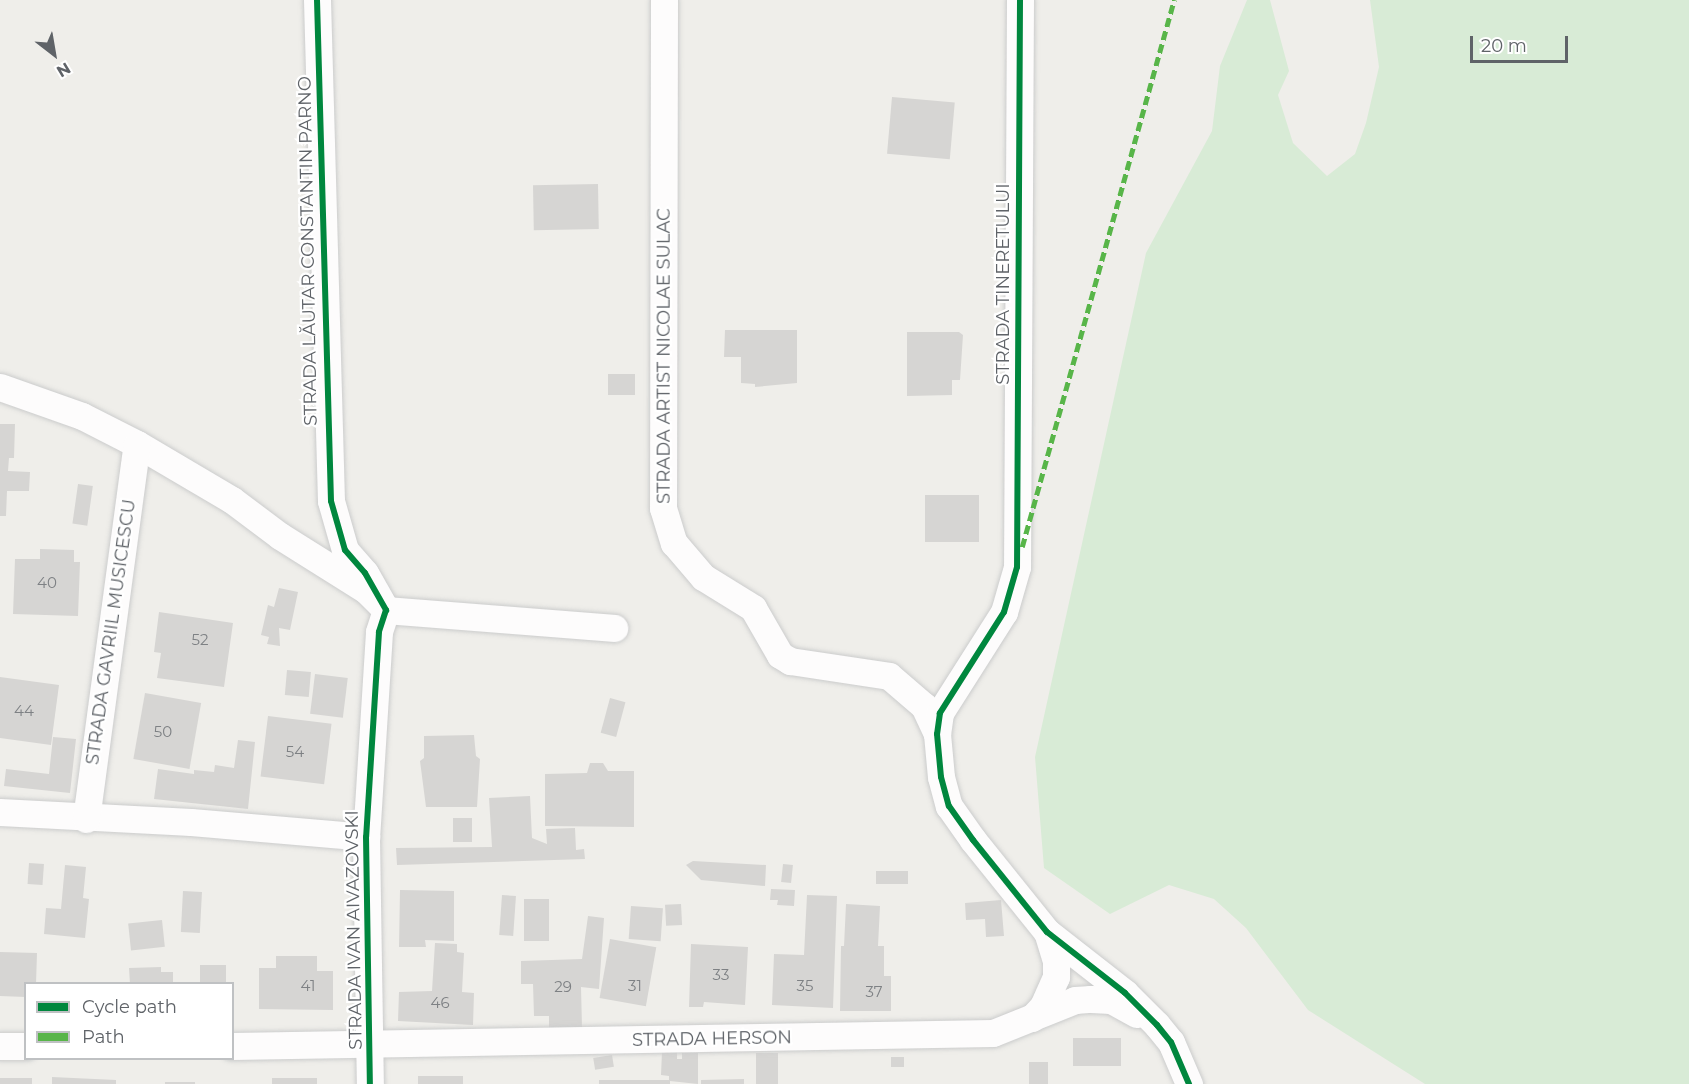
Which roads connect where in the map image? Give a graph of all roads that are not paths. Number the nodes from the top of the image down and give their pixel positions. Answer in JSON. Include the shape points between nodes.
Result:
{"nodes":[{"id":1,"x":317,"y":0,"type":"edge"},
{"id":2,"x":664,"y":0,"type":"edge"},
{"id":3,"x":1020,"y":0,"type":"edge"},
{"id":4,"x":0,"y":387,"type":"edge"},
{"id":5,"x":137,"y":444,"type":"junction"},
{"id":6,"x":383,"y":621,"type":"junction"},
{"id":7,"x":614,"y":628,"type":"dead end"},
{"id":8,"x":937,"y":734,"type":"junction"},
{"id":9,"x":0,"y":812,"type":"edge"},
{"id":10,"x":86,"y":819,"type":"junction"},
{"id":11,"x":366,"y":837,"type":"junction"},
{"id":12,"x":1047,"y":932,"type":"junction"},
{"id":13,"x":1031,"y":1019,"type":"junction"},
{"id":14,"x":1171,"y":1042,"type":"junction"},
{"id":15,"x":0,"y":1046,"type":"edge"},
{"id":16,"x":24,"y":1046,"type":"edge"},
{"id":17,"x":234,"y":1046,"type":"edge"},
{"id":18,"x":371,"y":1046,"type":"junction"},
{"id":19,"x":370,"y":1084,"type":"edge"},
{"id":20,"x":1189,"y":1084,"type":"edge"}],
"edges":[{"from":1,"to":6,"type":"street","name":"STRADA LĂUTAR CONSTANTIN PARNO","via":[[331,501],[345,550],[365,573]]},
{"from":2,"to":8,"type":"street","name":"STRADA ARTIST NICOLAE SULAC","via":[[663,508],[675,543],[703,577],[753,608],[780,655],[790,661],[890,676],[924,706]]},
{"from":3,"to":8,"type":"street","name":"STRADA TINERETULUI","via":[[1017,567],[1004,612],[948,698]]},
{"from":4,"to":5,"type":"street","via":[[82,416]]},
{"from":5,"to":6,"type":"street","via":[[232,500],[280,536],[366,590]]},
{"from":5,"to":10,"type":"street","name":"STRADA GAVRIIL MUSICESCU"},
{"from":6,"to":7,"type":"street"},
{"from":6,"to":11,"type":"street","name":"STRADA IVAN AIVAZOVSKI"},
{"from":8,"to":12,"type":"street","via":[[941,777],[949,806]]},
{"from":9,"to":10,"type":"street"},
{"from":10,"to":11,"type":"street","via":[[191,822]]},
{"from":11,"to":18,"type":"street","name":"STRADA IVAN AIVAZOVSKI"},
{"from":12,"to":13,"type":"street","via":[[1056,961],[1056,977],[1043,1006]]},
{"from":12,"to":14,"type":"street","via":[[1125,993]]},
{"from":13,"to":14,"type":"street","name":"STRADA HERSON","via":[[1075,1000],[1111,1000]]},
{"from":13,"to":18,"type":"street","name":"STRADA HERSON","via":[[993,1033],[959,1035]]},
{"from":14,"to":20,"type":"street"},
{"from":15,"to":16,"type":"street"},
{"from":17,"to":18,"type":"street","name":"STRADA HERSON"},
{"from":18,"to":19,"type":"street","name":"STRADA IVAN AIVAZOVSKI"}]}
